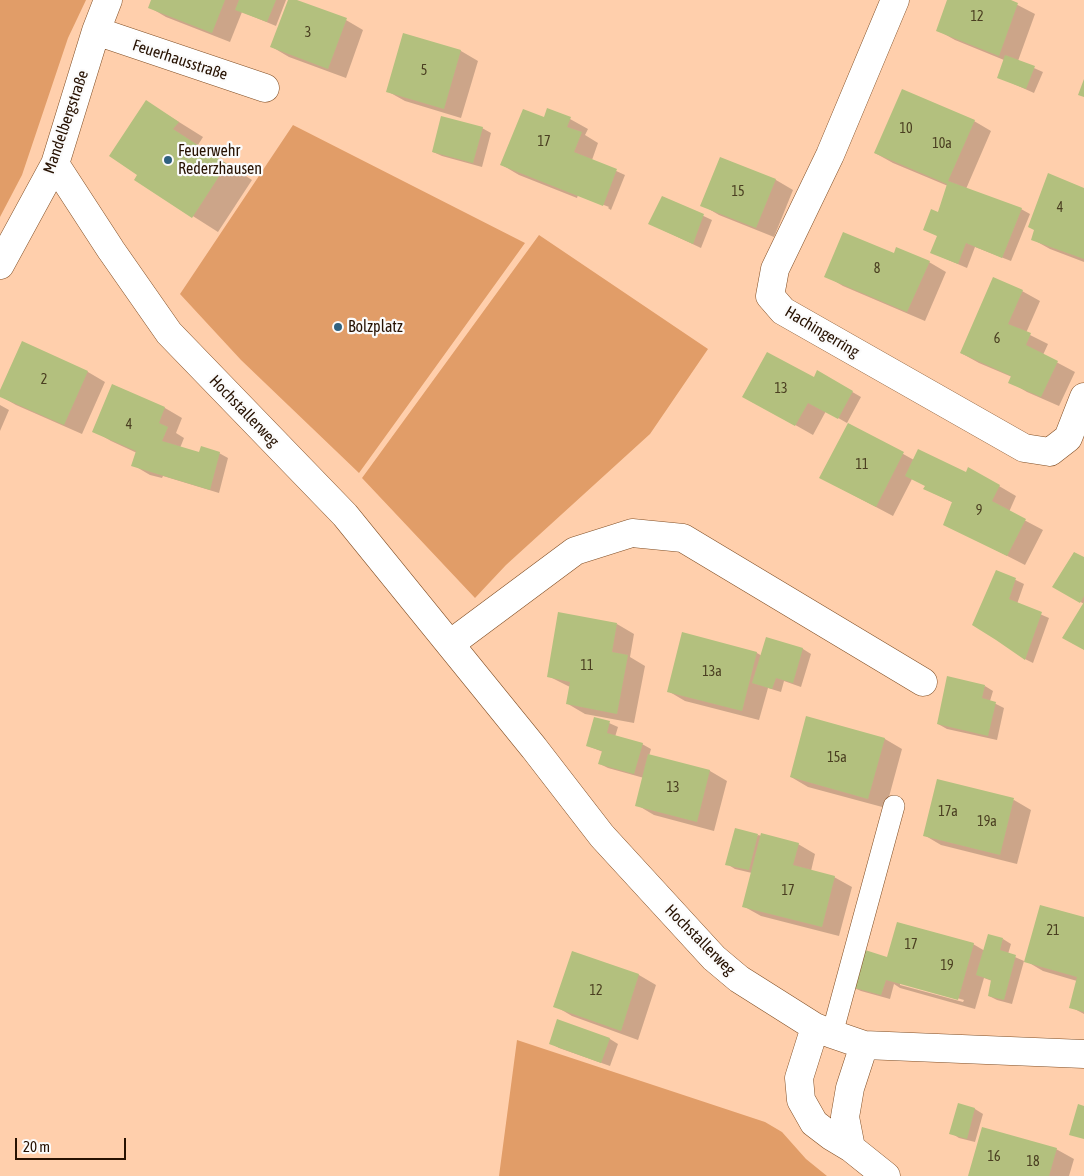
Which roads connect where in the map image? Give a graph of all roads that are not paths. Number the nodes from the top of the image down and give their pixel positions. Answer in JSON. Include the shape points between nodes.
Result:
{"nodes":[{"id":1,"x":108,"y":0,"type":"edge"},
{"id":2,"x":895,"y":0,"type":"edge"},
{"id":3,"x":96,"y":31,"type":"junction"},
{"id":4,"x":265,"y":88,"type":"dead end"},
{"id":5,"x":55,"y":164,"type":"junction"},
{"id":6,"x":0,"y":265,"type":"edge"},
{"id":7,"x":1084,"y":397,"type":"edge"},
{"id":8,"x":450,"y":644,"type":"junction"},
{"id":9,"x":923,"y":682,"type":"dead end"},
{"id":10,"x":894,"y":806,"type":"dead end"},
{"id":11,"x":823,"y":1031,"type":"junction"},
{"id":12,"x":864,"y":1045,"type":"junction"},
{"id":13,"x":1084,"y":1054,"type":"edge"},
{"id":14,"x":851,"y":1148,"type":"junction"},
{"id":15,"x":886,"y":1176,"type":"edge"}],
"edges":[{"from":1,"to":3,"type":"street","name":"Mandelbergstraße"},
{"from":2,"to":7,"type":"street","name":"Hachingerring","via":[[830,155],[775,269],[770,296],[784,311],[1024,448],[1050,452],[1068,438]]},
{"from":3,"to":4,"type":"street","name":"Feuerhausstraße"},
{"from":3,"to":5,"type":"street","name":"Mandelbergstraße"},
{"from":5,"to":6,"type":"street","name":"Mandelbergstraße"},
{"from":5,"to":8,"type":"street","name":"Hochstallerweg","via":[[169,333],[342,511]]},
{"from":8,"to":9,"type":"street","via":[[575,551],[632,533],[683,538]]},
{"from":8,"to":11,"type":"street","name":"Hochstallerweg","via":[[602,836],[714,958],[739,979]]},
{"from":10,"to":11,"type":"lane"},
{"from":11,"to":12,"type":"street","name":"Hochstallerweg"},
{"from":11,"to":14,"type":"street","via":[[799,1078],[801,1100],[814,1122]]},
{"from":12,"to":13,"type":"street","name":"Hochstallerweg"},
{"from":12,"to":14,"type":"street","via":[[850,1088],[845,1117]]},
{"from":14,"to":15,"type":"street"}]}
